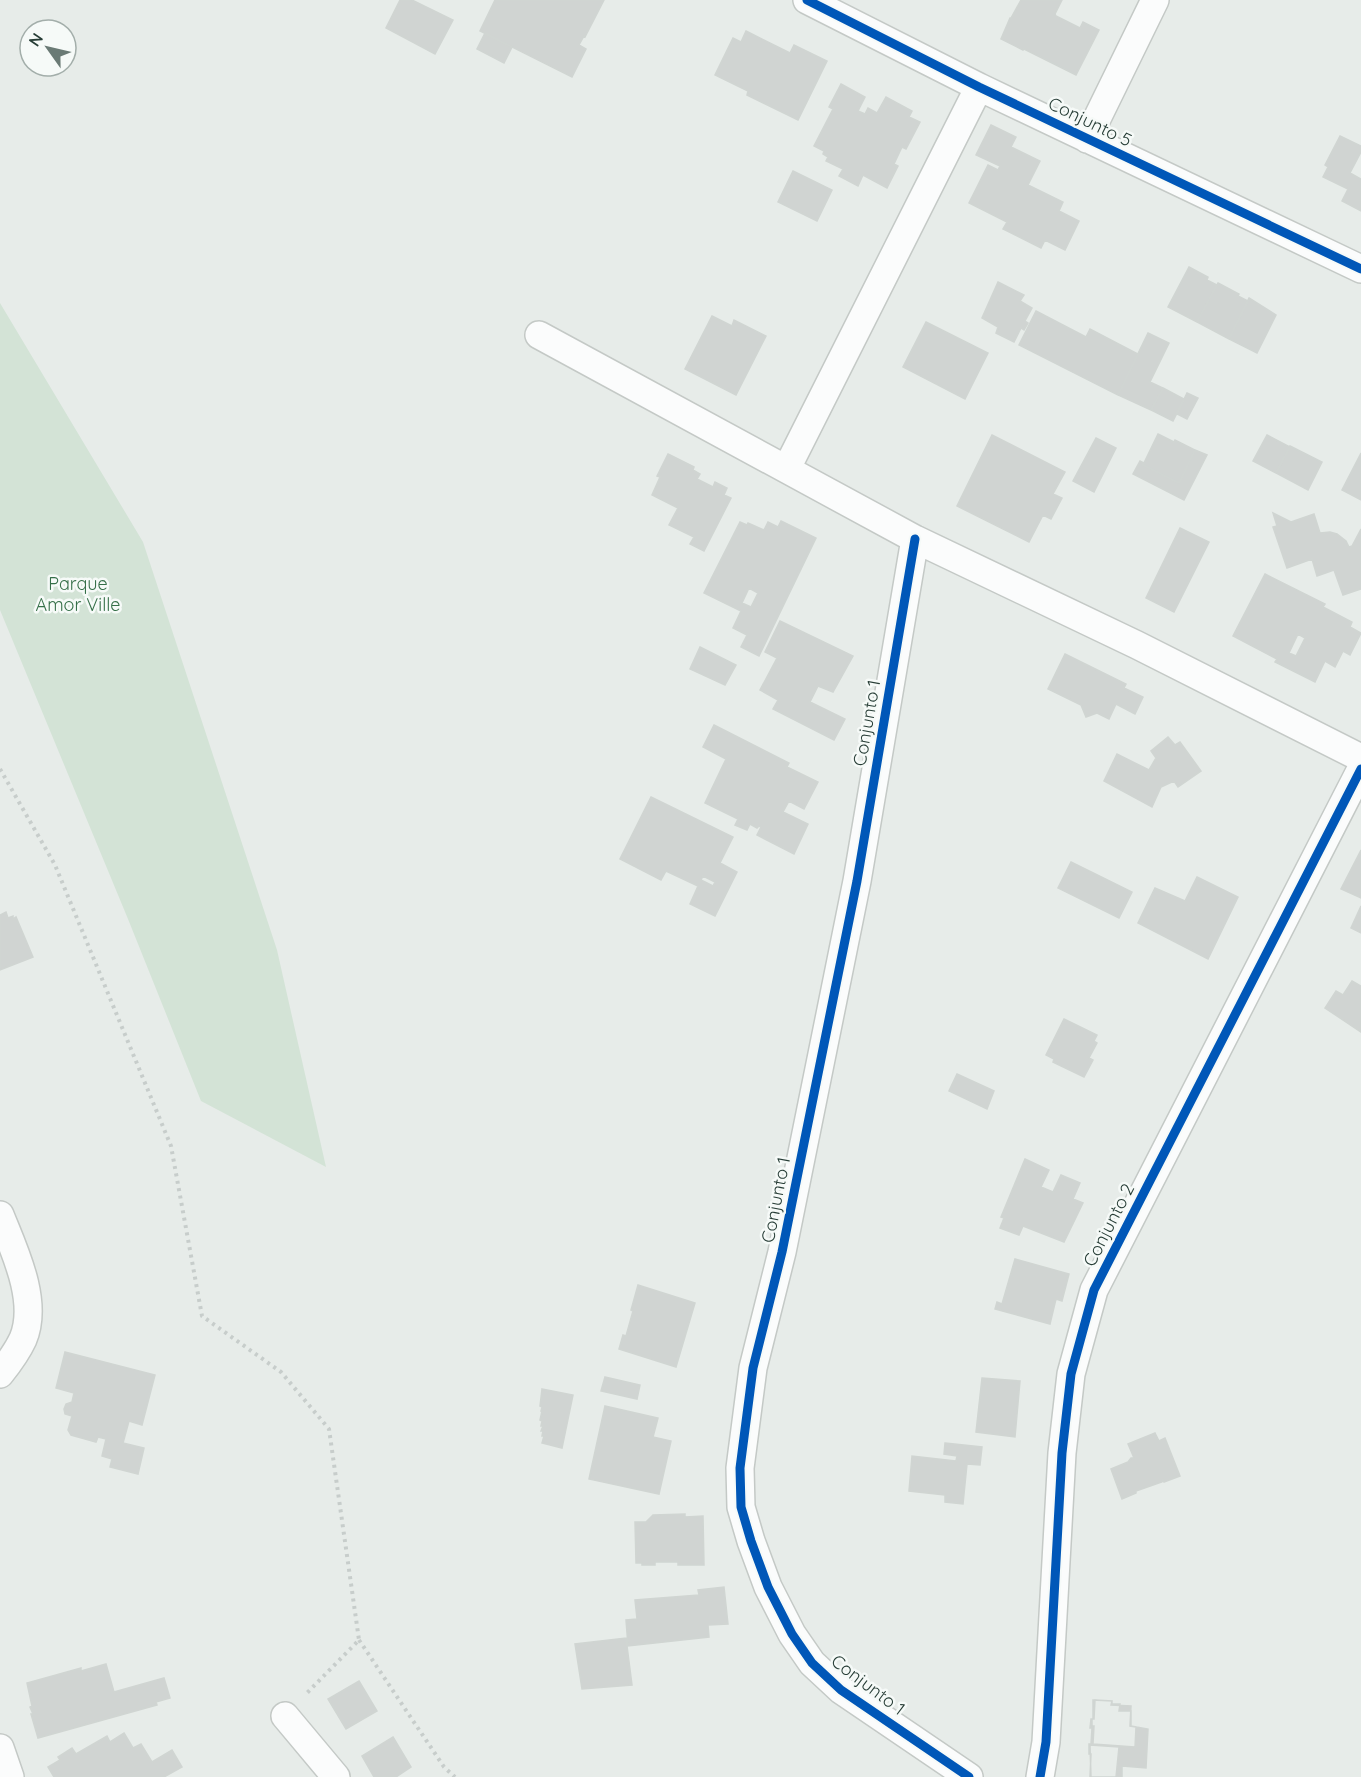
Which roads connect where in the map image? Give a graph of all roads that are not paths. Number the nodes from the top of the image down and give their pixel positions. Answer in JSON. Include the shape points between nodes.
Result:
{"nodes":[{"id":1,"x":807,"y":0,"type":"edge"},
{"id":2,"x":1155,"y":0,"type":"edge"},
{"id":3,"x":979,"y":87,"type":"junction"},
{"id":4,"x":1087,"y":139,"type":"junction"},
{"id":5,"x":1361,"y":269,"type":"edge"},
{"id":6,"x":539,"y":335,"type":"dead end"},
{"id":7,"x":787,"y":468,"type":"junction"},
{"id":8,"x":915,"y":539,"type":"junction"},
{"id":9,"x":1361,"y":758,"type":"edge"},
{"id":10,"x":1361,"y":769,"type":"edge"},
{"id":11,"x":0,"y":1215,"type":"edge"},
{"id":12,"x":0,"y":1374,"type":"edge"},
{"id":13,"x":285,"y":1716,"type":"road end"},
{"id":14,"x":1046,"y":1742,"type":"junction"},
{"id":15,"x":0,"y":1748,"type":"edge"},
{"id":16,"x":10,"y":1777,"type":"edge"},
{"id":17,"x":336,"y":1777,"type":"edge"},
{"id":18,"x":969,"y":1777,"type":"edge"},
{"id":19,"x":1040,"y":1777,"type":"edge"},
{"id":20,"x":1049,"y":1777,"type":"edge"}],
"edges":[{"from":1,"to":3,"type":"street","name":"Conjunto 5"},
{"from":2,"to":4,"type":"street"},
{"from":3,"to":4,"type":"street","name":"Conjunto 5"},
{"from":3,"to":7,"type":"street"},
{"from":4,"to":5,"type":"street","name":"Conjunto 5"},
{"from":6,"to":7,"type":"street"},
{"from":7,"to":8,"type":"street"},
{"from":8,"to":9,"type":"street"},
{"from":8,"to":18,"type":"street","name":"Conjunto 1","via":[[854,893],[782,1252],[753,1368],[740,1468],[741,1507],[768,1587],[812,1663],[841,1690]]},
{"from":10,"to":14,"type":"street","name":"Conjunto 2","via":[[1094,1290],[1071,1374],[1062,1453]]},
{"from":11,"to":12,"type":"street","via":[[24,1282],[28,1310],[22,1340]]},
{"from":13,"to":17,"type":"street"},
{"from":14,"to":19,"type":"street","name":"Conjunto 2"},
{"from":14,"to":20,"type":"street","name":"Conjunto 2"},
{"from":15,"to":16,"type":"street"}]}
